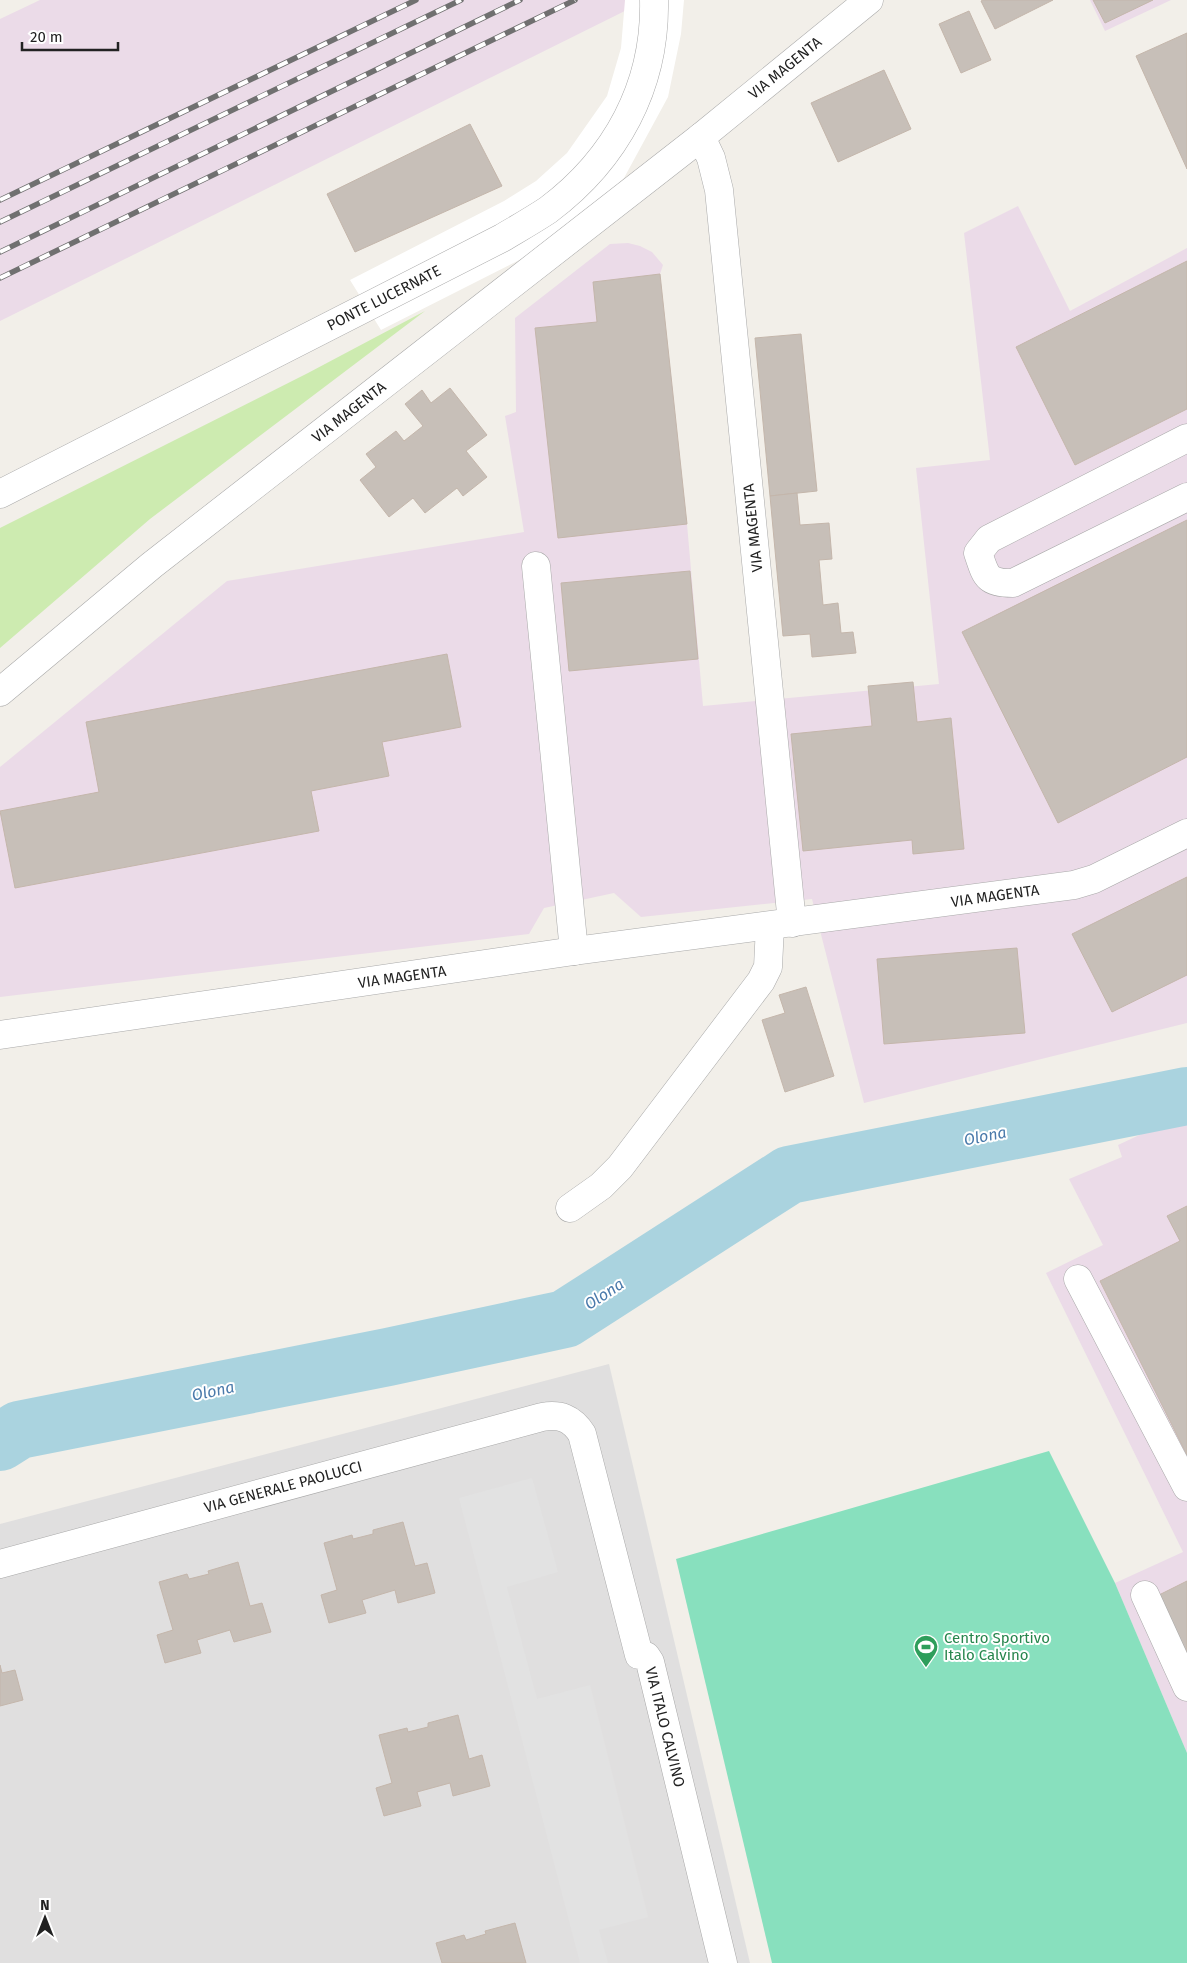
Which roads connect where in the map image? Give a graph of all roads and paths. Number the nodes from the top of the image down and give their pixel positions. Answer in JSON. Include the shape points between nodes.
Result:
{"nodes":[{"id":1,"x":654,"y":0,"type":"edge"},
{"id":2,"x":869,"y":0,"type":"edge"},
{"id":3,"x":701,"y":137,"type":"junction"},
{"id":4,"x":1187,"y":438,"type":"edge"},
{"id":5,"x":0,"y":494,"type":"edge"},
{"id":6,"x":1187,"y":497,"type":"edge"},
{"id":7,"x":536,"y":566,"type":"dead end"},
{"id":8,"x":0,"y":692,"type":"edge"},
{"id":9,"x":1187,"y":833,"type":"edge"},
{"id":10,"x":781,"y":925,"type":"junction"},
{"id":11,"x":574,"y":951,"type":"junction"},
{"id":12,"x":4,"y":1036,"type":"edge"},
{"id":13,"x":570,"y":1208,"type":"dead end"},
{"id":14,"x":1078,"y":1279,"type":"dead end"},
{"id":15,"x":567,"y":1418,"type":"joint"},
{"id":16,"x":1187,"y":1487,"type":"edge"},
{"id":17,"x":0,"y":1564,"type":"edge"},
{"id":18,"x":1145,"y":1595,"type":"dead end"},
{"id":19,"x":1187,"y":1687,"type":"edge"},
{"id":20,"x":723,"y":1963,"type":"edge"}],
"edges":[{"from":1,"to":5,"type":"street","name":"PONTE LUCERNATE","via":[[654,26],[647,72],[635,103],[598,161],[547,211],[502,238]]},
{"from":2,"to":3,"type":"street","name":"VIA MAGENTA"},
{"from":3,"to":8,"type":"street","name":"VIA MAGENTA","via":[[152,565]]},
{"from":3,"to":10,"type":"street","name":"VIA MAGENTA","via":[[711,158],[719,190]]},
{"from":4,"to":6,"type":"street","via":[[989,539],[978,553],[985,574],[996,583],[1013,583]]},
{"from":7,"to":11,"type":"street"},
{"from":9,"to":10,"type":"street","name":"VIA MAGENTA","via":[[1094,879],[1074,885]]},
{"from":10,"to":11,"type":"street","name":"VIA MAGENTA"},
{"from":10,"to":13,"type":"street","via":[[761,980],[620,1167],[601,1186]]},
{"from":11,"to":12,"type":"street","name":"VIA MAGENTA"},
{"from":14,"to":16,"type":"street"},
{"from":15,"to":17,"type":"street","name":"VIA GENERALE PAOLUCCI","via":[[542,1416]]},
{"from":15,"to":20,"type":"street","name":"VIA ITALO CALVINO","via":[[582,1434],[639,1655],[646,1656],[650,1662]]},
{"from":18,"to":19,"type":"street"}]}
